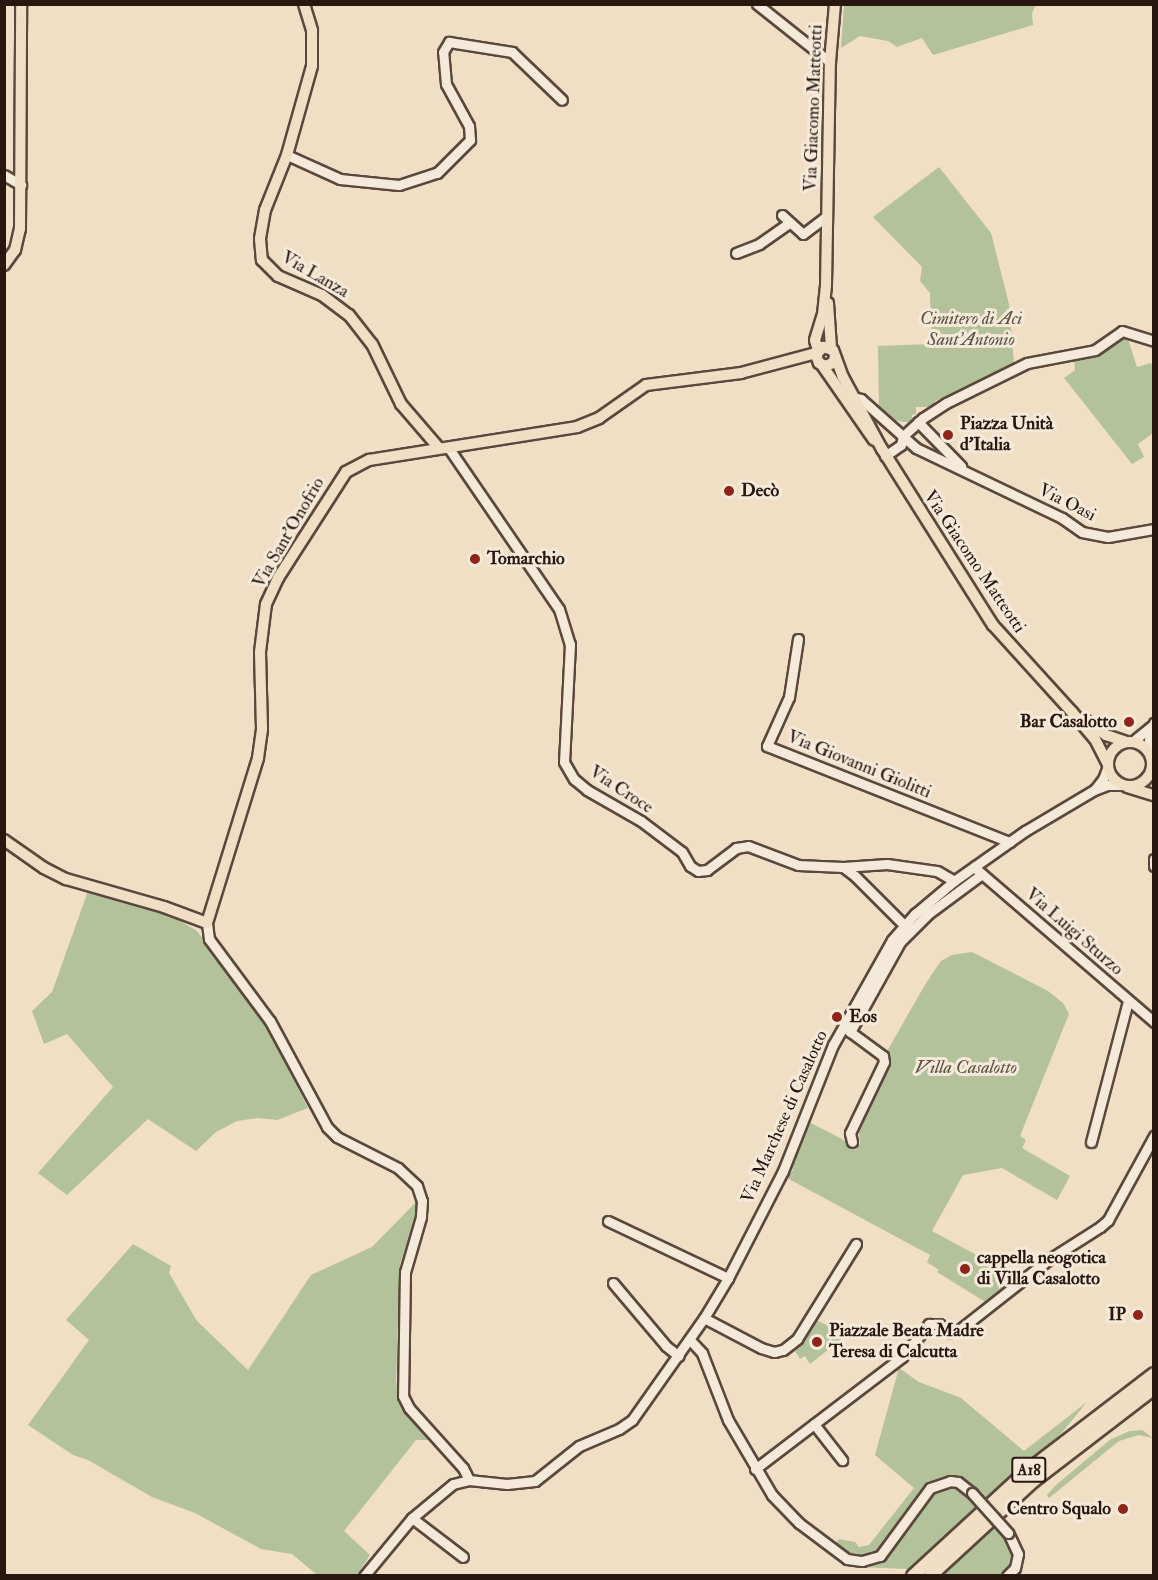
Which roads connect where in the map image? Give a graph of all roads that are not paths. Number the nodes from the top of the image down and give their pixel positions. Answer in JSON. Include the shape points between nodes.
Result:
{"nodes":[{"id":1,"x":21,"y":4,"type":"edge"},
{"id":2,"x":304,"y":4,"type":"edge"},
{"id":3,"x":757,"y":4,"type":"edge"},
{"id":4,"x":835,"y":4,"type":"edge"},
{"id":5,"x":830,"y":62,"type":"junction"},
{"id":6,"x":562,"y":100,"type":"dead end"},
{"id":7,"x":287,"y":154,"type":"junction"},
{"id":8,"x":4,"y":175,"type":"edge"},
{"id":9,"x":21,"y":185,"type":"junction"},
{"id":10,"x":782,"y":215,"type":"dead end"},
{"id":11,"x":827,"y":216,"type":"junction"},
{"id":12,"x":789,"y":223,"type":"junction"},
{"id":13,"x":736,"y":253,"type":"dead end"},
{"id":14,"x":4,"y":265,"type":"edge"},
{"id":15,"x":826,"y":285,"type":"junction"},
{"id":16,"x":1154,"y":342,"type":"edge"},
{"id":17,"x":833,"y":353,"type":"junction"},
{"id":18,"x":818,"y":354,"type":"junction"},
{"id":19,"x":787,"y":362,"type":"junction"},
{"id":20,"x":854,"y":397,"type":"junction"},
{"id":21,"x":918,"y":422,"type":"junction"},
{"id":22,"x":903,"y":436,"type":"junction"},
{"id":23,"x":443,"y":447,"type":"junction"},
{"id":24,"x":884,"y":453,"type":"junction"},
{"id":25,"x":970,"y":474,"type":"junction"},
{"id":26,"x":1154,"y":529,"type":"edge"},
{"id":27,"x":798,"y":639,"type":"dead end"},
{"id":28,"x":1072,"y":712,"type":"junction"},
{"id":29,"x":1153,"y":724,"type":"edge"},
{"id":30,"x":1129,"y":742,"type":"junction"},
{"id":31,"x":1151,"y":757,"type":"edge"},
{"id":32,"x":1108,"y":765,"type":"junction"},
{"id":33,"x":1123,"y":785,"type":"junction"},
{"id":34,"x":1094,"y":790,"type":"junction"},
{"id":35,"x":1154,"y":795,"type":"edge"},
{"id":36,"x":4,"y":840,"type":"edge"},
{"id":37,"x":1010,"y":842,"type":"junction"},
{"id":38,"x":1154,"y":859,"type":"edge"},
{"id":39,"x":1154,"y":866,"type":"edge"},
{"id":40,"x":843,"y":867,"type":"junction"},
{"id":41,"x":974,"y":867,"type":"junction"},
{"id":42,"x":982,"y":874,"type":"junction"},
{"id":43,"x":954,"y":881,"type":"junction"},
{"id":44,"x":207,"y":923,"type":"junction"},
{"id":45,"x":904,"y":925,"type":"junction"},
{"id":46,"x":1128,"y":1001,"type":"junction"},
{"id":47,"x":1154,"y":1022,"type":"edge"},
{"id":48,"x":847,"y":1030,"type":"junction"},
{"id":49,"x":1154,"y":1136,"type":"edge"},
{"id":50,"x":852,"y":1142,"type":"dead end"},
{"id":51,"x":1090,"y":1142,"type":"dead end"},
{"id":52,"x":608,"y":1221,"type":"dead end"},
{"id":53,"x":856,"y":1244,"type":"dead end"},
{"id":54,"x":728,"y":1278,"type":"junction"},
{"id":55,"x":613,"y":1283,"type":"dead end"},
{"id":56,"x":704,"y":1318,"type":"junction"},
{"id":57,"x":690,"y":1340,"type":"junction"},
{"id":58,"x":679,"y":1356,"type":"junction"},
{"id":59,"x":1154,"y":1374,"type":"edge"},
{"id":60,"x":1154,"y":1388,"type":"edge"},
{"id":61,"x":814,"y":1424,"type":"junction"},
{"id":62,"x":842,"y":1460,"type":"dead end"},
{"id":63,"x":755,"y":1469,"type":"junction"},
{"id":64,"x":469,"y":1480,"type":"junction"},
{"id":65,"x":412,"y":1518,"type":"junction"},
{"id":66,"x":462,"y":1557,"type":"dead end"},
{"id":67,"x":364,"y":1575,"type":"edge"},
{"id":68,"x":913,"y":1575,"type":"edge"},
{"id":69,"x":930,"y":1575,"type":"edge"},
{"id":70,"x":1007,"y":1575,"type":"edge"}],
"edges":[{"from":1,"to":9,"type":"main road"},
{"from":2,"to":7,"type":"main road","name":"Via Lanza","via":[[312,31],[312,66]]},
{"from":3,"to":5,"type":"street"},
{"from":4,"to":5,"type":"main road","name":"Via Giacomo Matteotti"},
{"from":5,"to":11,"type":"main road","name":"Via Giacomo Matteotti"},
{"from":6,"to":7,"type":"street","via":[[512,52],[448,42],[443,52],[446,84],[469,126],[470,140],[437,173],[399,185],[340,178]]},
{"from":7,"to":23,"type":"main road","name":"Via Lanza","via":[[265,210],[260,239],[262,260],[278,276],[322,295],[349,315],[372,344],[401,404]]},
{"from":8,"to":9,"type":"street"},
{"from":9,"to":14,"type":"main road","via":[[18,241]]},
{"from":10,"to":12,"type":"street"},
{"from":11,"to":12,"type":"street","via":[[806,234]]},
{"from":11,"to":15,"type":"main road","name":"Via Giacomo Matteotti"},
{"from":12,"to":13,"type":"street"},
{"from":15,"to":17,"type":"main road"},
{"from":15,"to":18,"type":"main road"},
{"from":16,"to":21,"type":"street","via":[[1122,331],[1095,350],[1039,359],[946,403]]},
{"from":17,"to":18,"type":"main road","via":[[826,347]]},
{"from":17,"to":18,"type":"main road","via":[[830,365]]},
{"from":17,"to":20,"type":"main road"},
{"from":18,"to":19,"type":"main road"},
{"from":18,"to":19,"type":"main road"},
{"from":18,"to":24,"type":"main road","via":[[864,429]]},
{"from":19,"to":23,"type":"main road","name":"Via Sant'Onofrio","via":[[719,377],[646,384],[587,424]]},
{"from":20,"to":22,"type":"street","name":"Via Oasi"},
{"from":20,"to":24,"type":"main road"},
{"from":21,"to":22,"type":"street"},
{"from":21,"to":25,"type":"street"},
{"from":22,"to":24,"type":"street","via":[[901,445]]},
{"from":22,"to":25,"type":"street","name":"Via Oasi","via":[[916,448]]},
{"from":23,"to":40,"type":"street","name":"Via Croce","via":[[559,609],[570,644],[564,762],[574,779],[641,820],[682,852],[690,867],[698,871],[707,870],[736,848],[748,846],[798,865]]},
{"from":23,"to":44,"type":"main road","name":"Via Sant'Onofrio","via":[[369,460],[346,472],[278,578],[266,604],[262,628],[262,729],[258,758]]},
{"from":24,"to":28,"type":"main road","name":"Via Giacomo Matteotti","via":[[993,625]]},
{"from":25,"to":26,"type":"street","name":"Via Oasi","via":[[1062,518],[1082,532],[1108,537]]},
{"from":27,"to":37,"type":"street","name":"Via Giovanni Giolitti","via":[[789,697],[767,746]]},
{"from":28,"to":30,"type":"main road","via":[[1106,735]]},
{"from":28,"to":32,"type":"main road","via":[[1095,739]]},
{"from":29,"to":30,"type":"street"},
{"from":29,"to":31,"type":"street","via":[[1149,740]]},
{"from":30,"to":31,"type":"main road","via":[[1143,746]]},
{"from":30,"to":32,"type":"main road","via":[[1113,750]]},
{"from":31,"to":33,"type":"main road","via":[[1148,777],[1135,786]]},
{"from":32,"to":33,"type":"main road","via":[[1114,779]]},
{"from":32,"to":34,"type":"street"},
{"from":33,"to":34,"type":"street"},
{"from":33,"to":35,"type":"main road"},
{"from":34,"to":37,"type":"street","name":"Via Marchese di Casalotto"},
{"from":36,"to":44,"type":"main road","via":[[66,879]]},
{"from":37,"to":41,"type":"street","name":"Via Marchese di Casalotto"},
{"from":38,"to":39,"type":"street"},
{"from":40,"to":43,"type":"street","name":"Via Croce","via":[[887,864],[937,871]]},
{"from":40,"to":45,"type":"street"},
{"from":41,"to":42,"type":"street","name":"Via Luigi Sturzo"},
{"from":41,"to":43,"type":"street","name":"Via Marchese di Casalotto"},
{"from":42,"to":46,"type":"street","name":"Via Luigi Sturzo"},
{"from":42,"to":48,"type":"street","via":[[928,914],[900,942]]},
{"from":43,"to":45,"type":"street","name":"Via Marchese di Casalotto"},
{"from":44,"to":64,"type":"street","via":[[209,939],[270,1021],[327,1127],[342,1140],[398,1168],[417,1186],[422,1201],[421,1217],[405,1272],[403,1396]]},
{"from":45,"to":48,"type":"street","name":"Via Marchese di Casalotto","via":[[879,959]]},
{"from":46,"to":47,"type":"street","name":"Via Luigi Sturzo"},
{"from":46,"to":51,"type":"street"},
{"from":48,"to":50,"type":"street","via":[[883,1056],[884,1062],[850,1133]]},
{"from":48,"to":54,"type":"street","name":"Via Marchese di Casalotto","via":[[824,1063],[783,1171]]},
{"from":49,"to":61,"type":"street","via":[[1108,1220],[1100,1227],[1048,1260],[959,1330],[949,1332],[939,1324],[929,1324],[902,1357]]},
{"from":52,"to":54,"type":"street"},
{"from":53,"to":56,"type":"street","via":[[797,1339],[783,1350],[761,1348]]},
{"from":54,"to":56,"type":"street","name":"Via Marchese di Casalotto"},
{"from":55,"to":58,"type":"street"},
{"from":56,"to":57,"type":"street","name":"Via Marchese di Casalotto"},
{"from":57,"to":58,"type":"street","name":"Via Marchese di Casalotto"},
{"from":57,"to":63,"type":"street","via":[[702,1353],[728,1420]]},
{"from":58,"to":64,"type":"street","name":"Via Marchese di Casalotto","via":[[632,1420],[579,1446],[535,1481],[507,1484]]},
{"from":59,"to":68,"type":"highway","number":"A18","via":[[1026,1472]]},
{"from":60,"to":69,"type":"highway","number":"A18","via":[[1033,1482]]},
{"from":61,"to":62,"type":"street"},
{"from":61,"to":63,"type":"street"},
{"from":63,"to":70,"type":"street","bridge":true,"via":[[772,1496],[799,1524],[833,1551],[862,1561],[880,1556],[930,1488],[950,1480],[958,1482],[1008,1533],[1018,1554],[1015,1568]]},
{"from":64,"to":65,"type":"street","via":[[446,1488]]},
{"from":65,"to":66,"type":"street"},
{"from":65,"to":67,"type":"street"}]}
